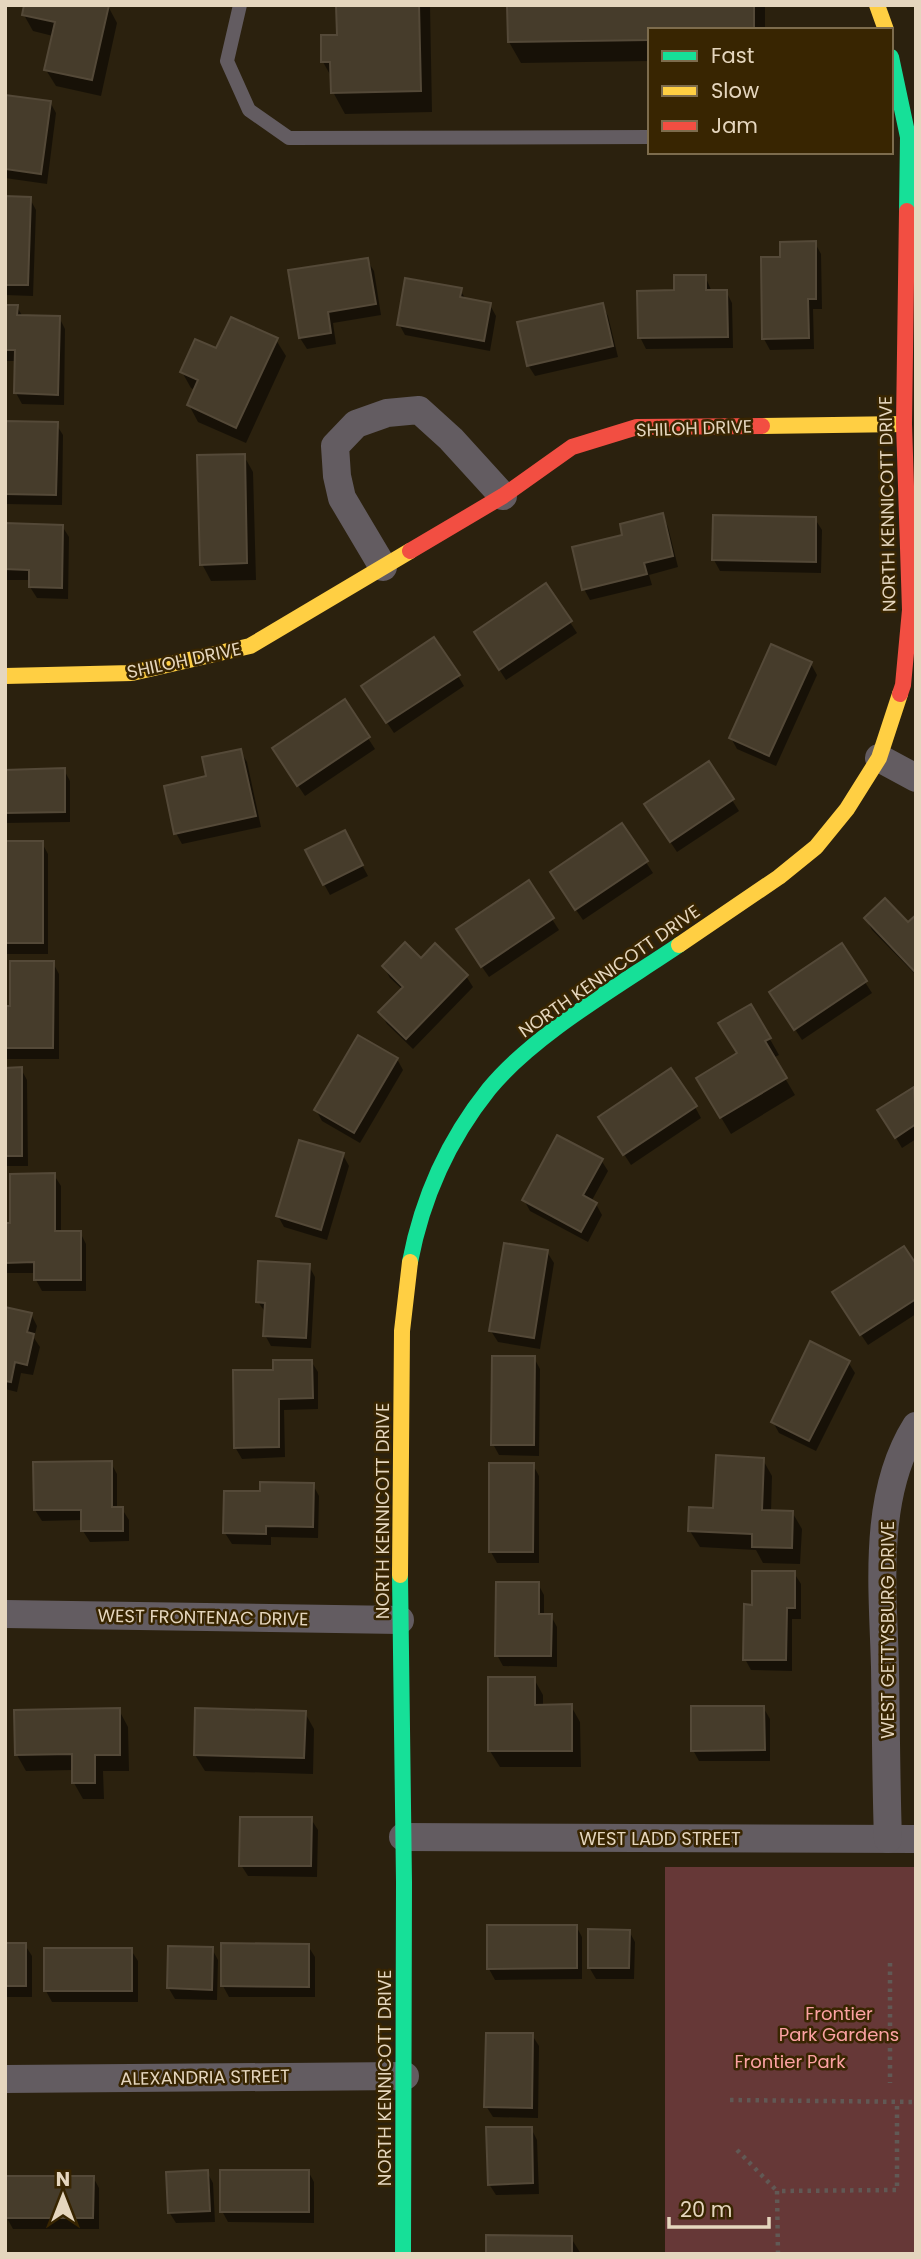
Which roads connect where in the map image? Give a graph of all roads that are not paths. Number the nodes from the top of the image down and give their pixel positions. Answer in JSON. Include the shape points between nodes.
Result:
{"nodes":[{"id":1,"x":240,"y":5,"type":"edge"},
{"id":2,"x":877,"y":5,"type":"edge"},
{"id":3,"x":885,"y":28,"type":"edge"},
{"id":4,"x":893,"y":75,"type":"edge"},
{"id":5,"x":648,"y":137,"type":"edge"},
{"id":6,"x":900,"y":137,"type":"edge"},
{"id":7,"x":904,"y":424,"type":"junction"},
{"id":8,"x":503,"y":496,"type":"junction"},
{"id":9,"x":383,"y":567,"type":"junction"},
{"id":10,"x":5,"y":676,"type":"edge"},
{"id":11,"x":879,"y":758,"type":"junction"},
{"id":12,"x":916,"y":778,"type":"edge"},
{"id":13,"x":916,"y":1426,"type":"edge"},
{"id":14,"x":5,"y":1614,"type":"edge"},
{"id":15,"x":400,"y":1620,"type":"junction"},
{"id":16,"x":403,"y":1837,"type":"junction"},
{"id":17,"x":888,"y":1839,"type":"junction"},
{"id":18,"x":916,"y":1839,"type":"edge"},
{"id":19,"x":405,"y":2076,"type":"junction"},
{"id":20,"x":5,"y":2079,"type":"edge"},
{"id":21,"x":403,"y":2254,"type":"edge"}],
"edges":[{"from":1,"to":5,"type":"lane","via":[[228,61],[249,110],[289,138]]},
{"from":2,"to":3,"type":"street"},
{"from":4,"to":6,"type":"street","name":"NORTH KENNICOTT DRIVE"},
{"from":6,"to":7,"type":"street","name":"NORTH KENNICOTT DRIVE"},
{"from":7,"to":8,"type":"street","name":"SHILOH DRIVE","via":[[636,427],[572,447]]},
{"from":7,"to":11,"type":"street","name":"NORTH KENNICOTT DRIVE","via":[[909,610],[903,685]]},
{"from":8,"to":9,"type":"street","name":"SHILOH DRIVE"},
{"from":8,"to":9,"type":"street","via":[[419,410],[387,413],[356,424],[335,446],[337,476],[342,499]]},
{"from":9,"to":10,"type":"street","name":"SHILOH DRIVE","via":[[250,646],[132,673]]},
{"from":11,"to":12,"type":"street"},
{"from":11,"to":15,"type":"street","name":"NORTH KENNICOTT DRIVE","via":[[816,847],[521,1057],[490,1088],[444,1158],[415,1235],[407,1277],[402,1331]]},
{"from":13,"to":17,"type":"street","name":"WEST GETTYSBURG DRIVE","via":[[894,1475],[886,1517]]},
{"from":14,"to":15,"type":"street","name":"WEST FRONTENAC DRIVE"},
{"from":15,"to":16,"type":"street","name":"NORTH KENNICOTT DRIVE"},
{"from":16,"to":17,"type":"street","name":"WEST LADD STREET"},
{"from":16,"to":19,"type":"street","name":"NORTH KENNICOTT DRIVE"},
{"from":17,"to":18,"type":"street","name":"WEST LADD STREET"},
{"from":19,"to":20,"type":"street","name":"ALEXANDRIA STREET"},
{"from":19,"to":21,"type":"street","name":"NORTH KENNICOTT DRIVE"}]}
